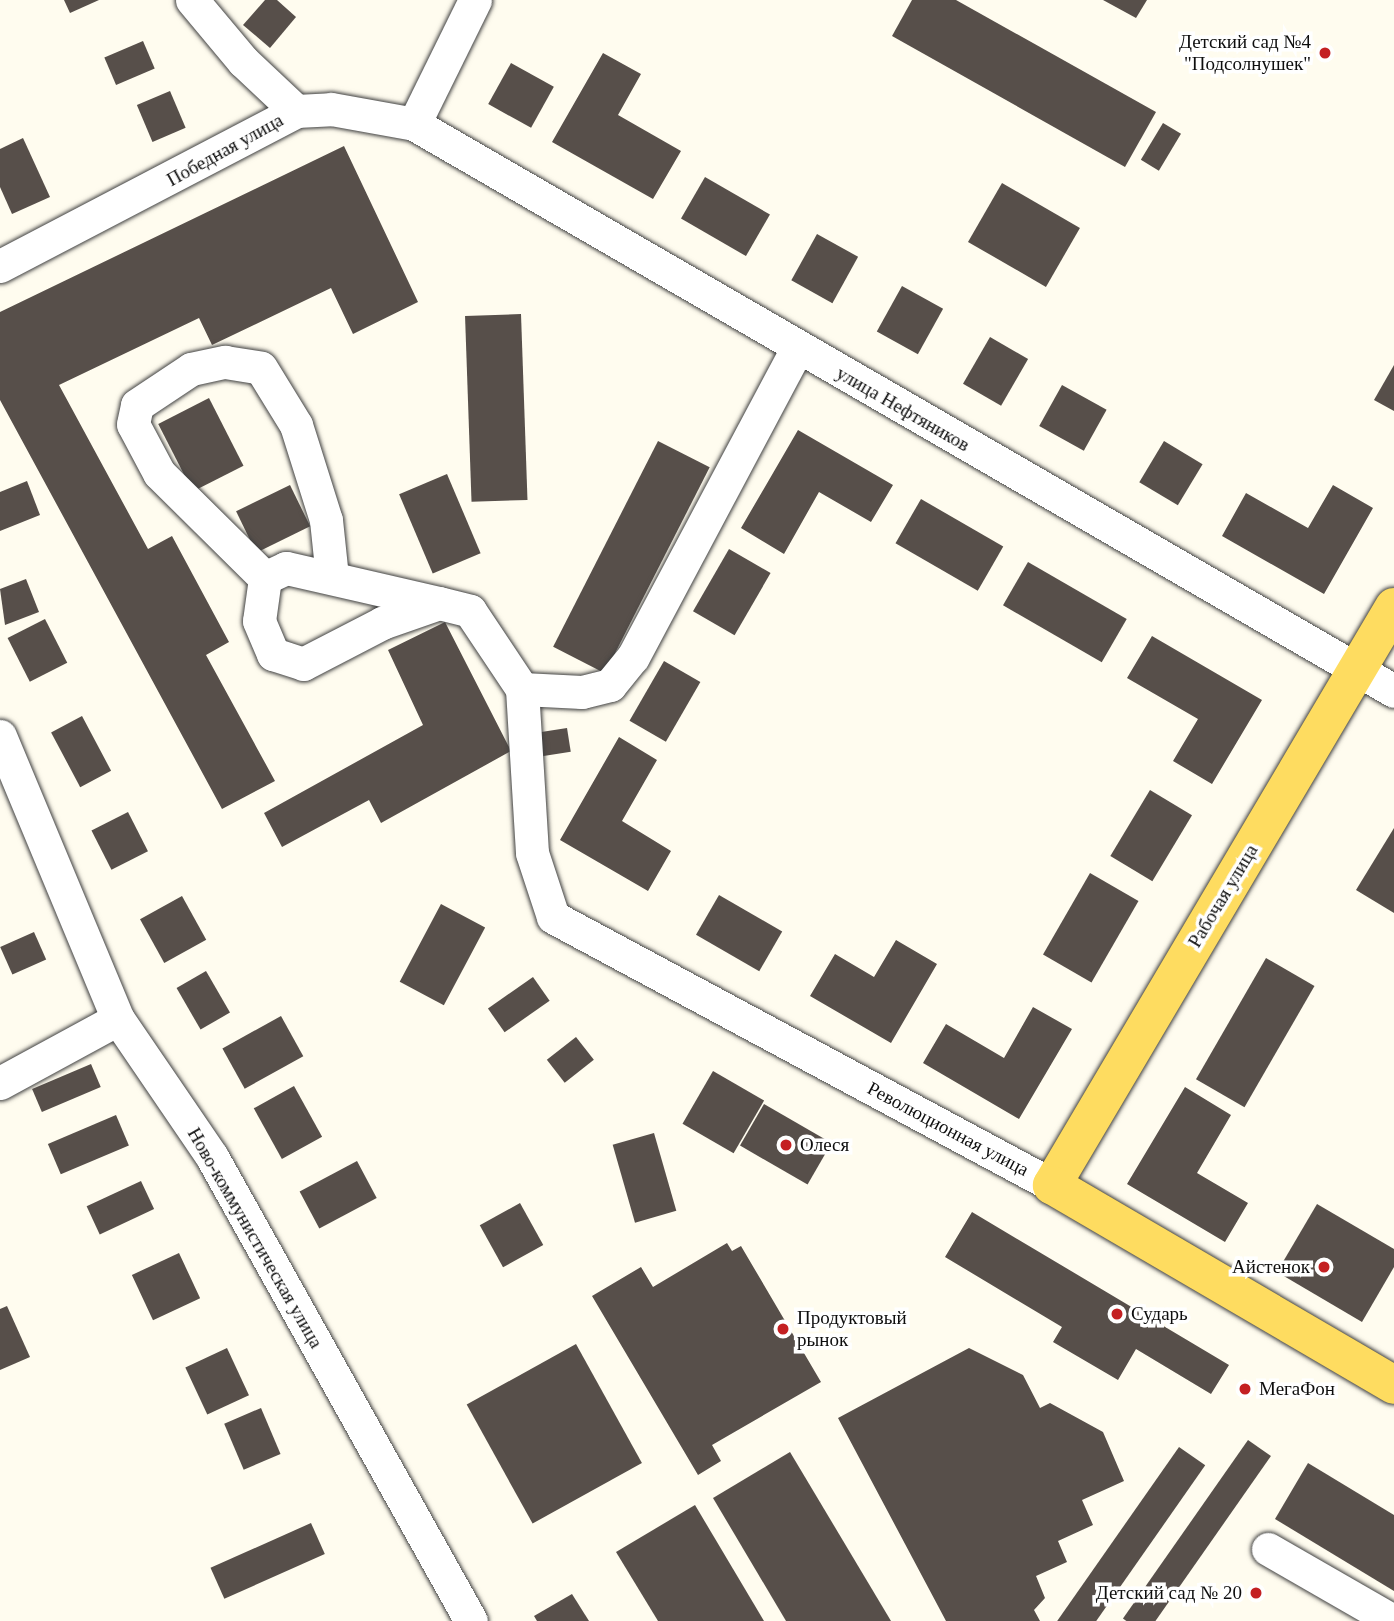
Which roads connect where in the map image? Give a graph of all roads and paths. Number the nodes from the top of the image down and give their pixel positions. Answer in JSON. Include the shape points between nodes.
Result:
{"nodes":[{"id":1,"x":192,"y":0,"type":"edge"},
{"id":2,"x":475,"y":0,"type":"edge"},
{"id":3,"x":296,"y":111,"type":"junction"},
{"id":4,"x":414,"y":124,"type":"junction"},
{"id":5,"x":0,"y":266,"type":"edge"},
{"id":6,"x":797,"y":349,"type":"junction"},
{"id":7,"x":332,"y":577,"type":"junction"},
{"id":8,"x":265,"y":578,"type":"junction"},
{"id":9,"x":439,"y":603,"type":"junction"},
{"id":10,"x":1394,"y":607,"type":"edge"},
{"id":11,"x":1358,"y":669,"type":"junction"},
{"id":12,"x":522,"y":689,"type":"junction"},
{"id":13,"x":1394,"y":691,"type":"edge"},
{"id":14,"x":0,"y":736,"type":"edge"},
{"id":15,"x":118,"y":1019,"type":"junction"},
{"id":16,"x":0,"y":1083,"type":"edge"},
{"id":17,"x":1052,"y":1185,"type":"junction"},
{"id":18,"x":1394,"y":1385,"type":"edge"},
{"id":19,"x":1268,"y":1549,"type":"dead end"},
{"id":20,"x":471,"y":1621,"type":"edge"},
{"id":21,"x":1393,"y":1621,"type":"edge"}],
"edges":[{"from":1,"to":3,"type":"street","via":[[243,61]]},
{"from":2,"to":4,"type":"street"},
{"from":3,"to":4,"type":"street","name":"Победная улица","via":[[331,109]]},
{"from":3,"to":5,"type":"street","name":"Победная улица"},
{"from":4,"to":6,"type":"street","name":"улица Нефтяников"},
{"from":6,"to":11,"type":"street","name":"улица Нефтяников"},
{"from":6,"to":12,"type":"street","via":[[633,657],[610,685],[582,692]]},
{"from":7,"to":8,"type":"street","via":[[286,568]]},
{"from":7,"to":8,"type":"street","via":[[326,520],[296,425],[261,369],[225,362],[191,369],[137,405],[133,424],[159,473]]},
{"from":7,"to":9,"type":"street"},
{"from":8,"to":9,"type":"street","via":[[259,621],[273,654],[303,664],[382,623]]},
{"from":9,"to":12,"type":"street","via":[[470,611]]},
{"from":10,"to":11,"type":"main road","name":"Рабочая улица"},
{"from":11,"to":13,"type":"street","name":"улица Нефтяников"},
{"from":11,"to":17,"type":"main road","name":"Рабочая улица"},
{"from":12,"to":17,"type":"street","name":"Революционная улица","via":[[532,853],[553,916]]},
{"from":14,"to":15,"type":"street","name":"Ново-коммунистическая улица"},
{"from":15,"to":16,"type":"street"},
{"from":15,"to":20,"type":"street","name":"Ново-коммунистическая улица","via":[[212,1157]]},
{"from":17,"to":18,"type":"main road","name":"Революционная улица"},
{"from":19,"to":21,"type":"street"}]}
